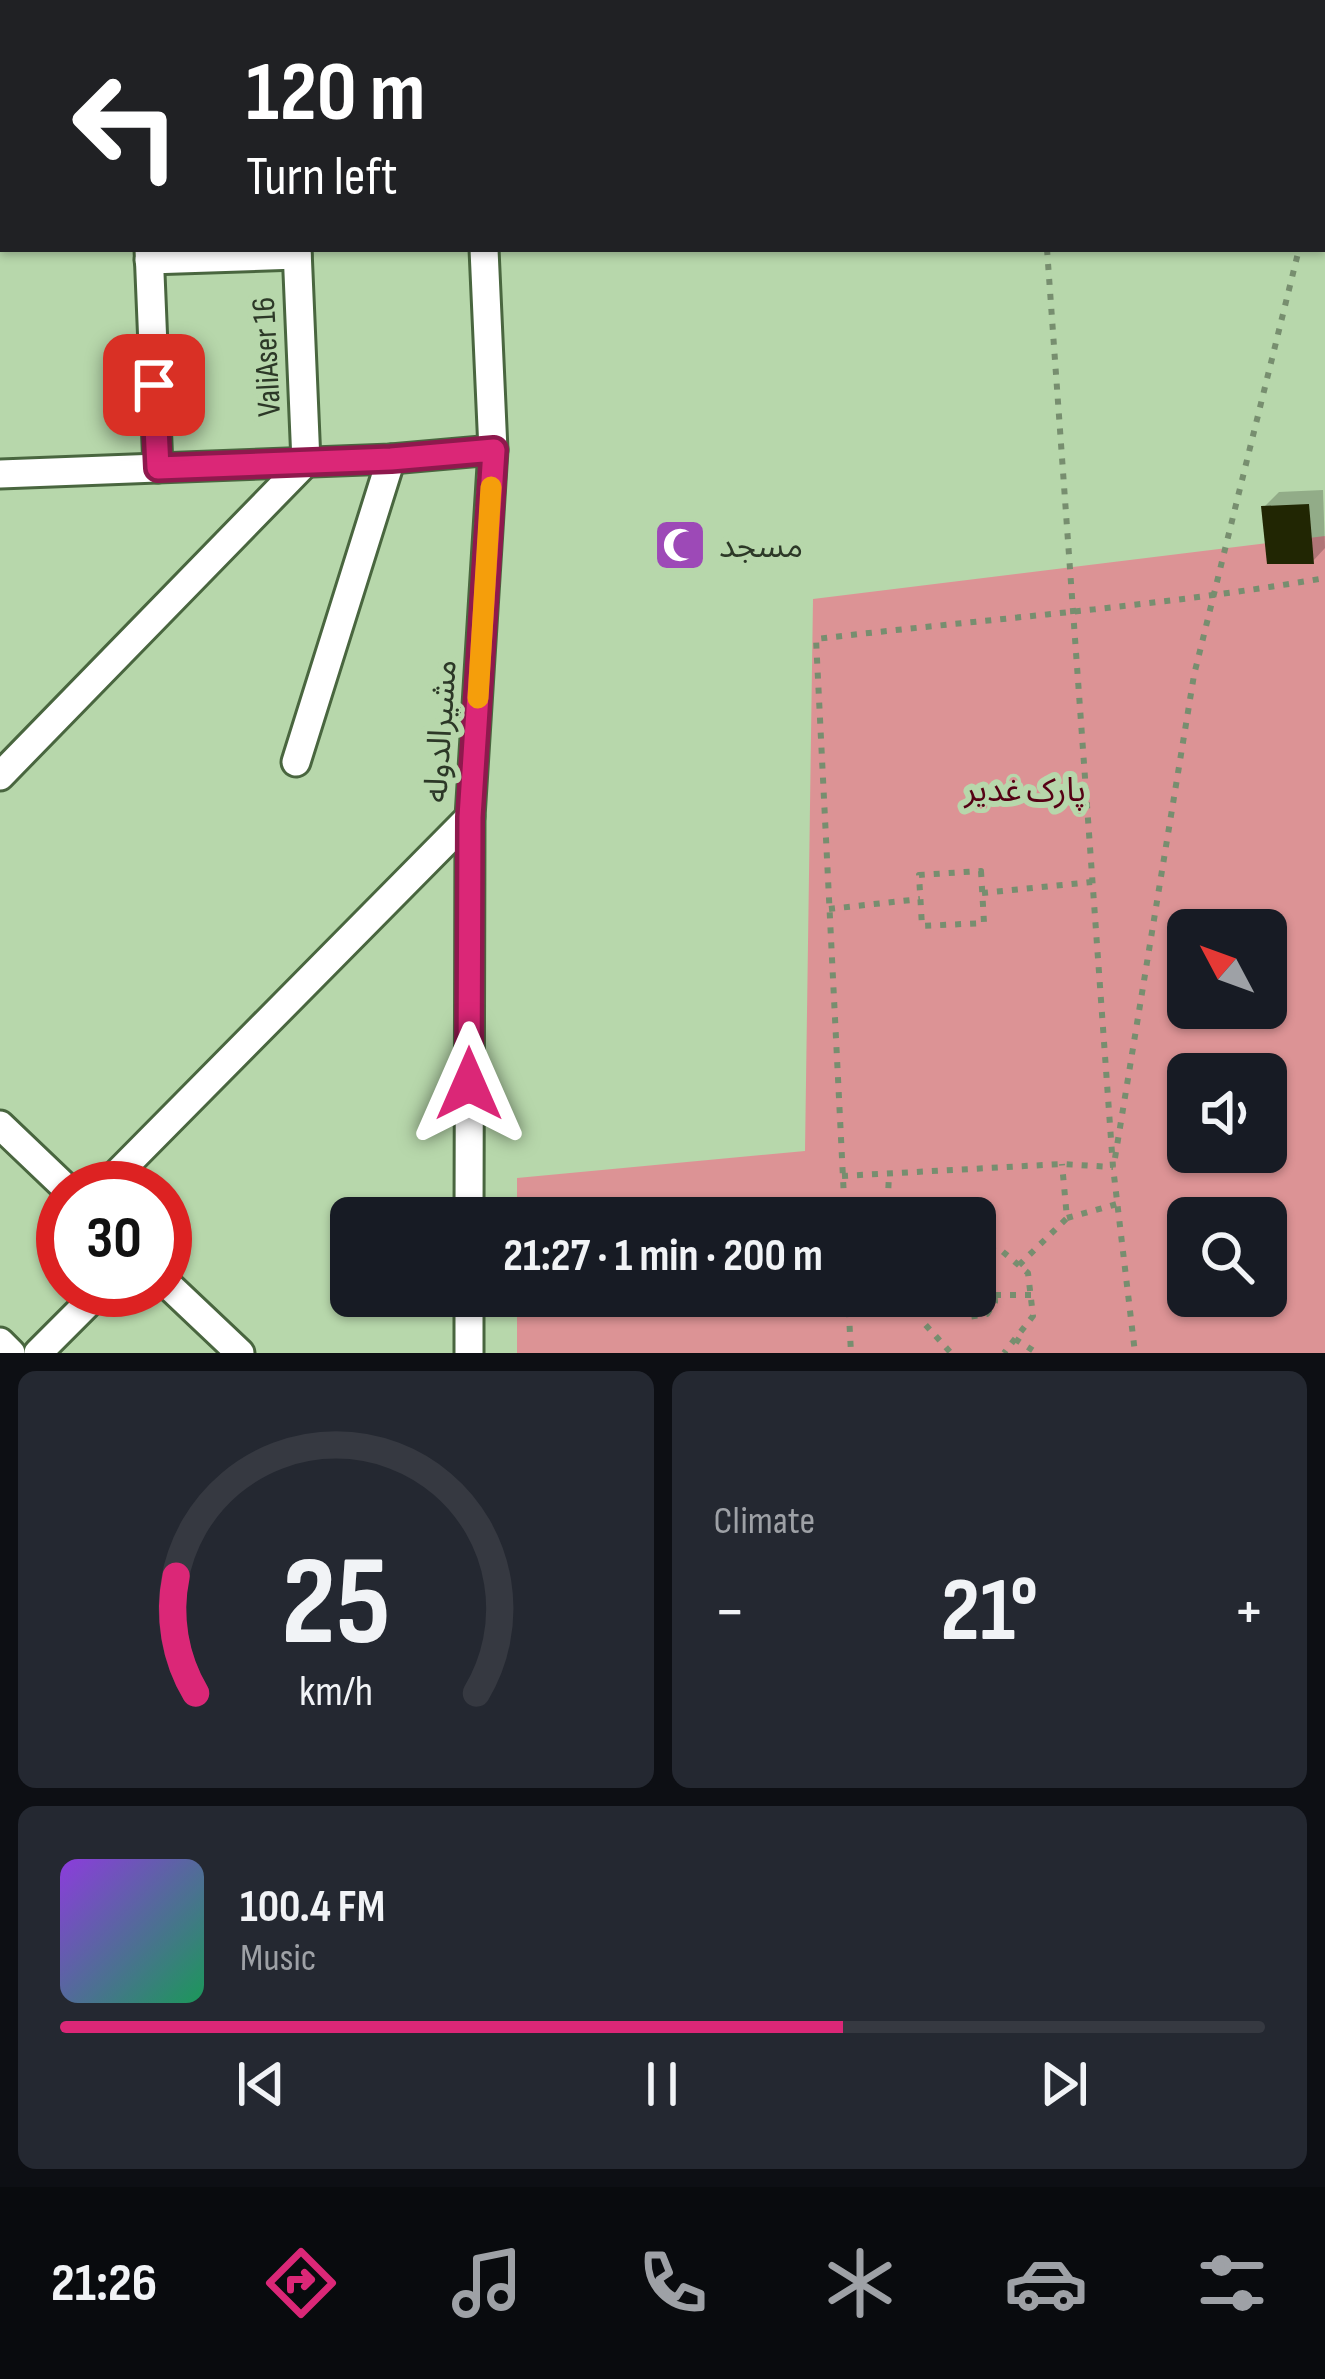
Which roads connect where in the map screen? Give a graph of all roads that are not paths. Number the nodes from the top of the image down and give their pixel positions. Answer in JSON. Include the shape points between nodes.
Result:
{"nodes":[{"id":1,"x":297,"y":252,"type":"edge"},
{"id":2,"x":484,"y":252,"type":"edge"},
{"id":3,"x":149,"y":255,"type":"edge"},
{"id":4,"x":494,"y":450,"type":"junction"},
{"id":5,"x":391,"y":459,"type":"junction"},
{"id":6,"x":306,"y":462,"type":"junction"},
{"id":7,"x":158,"y":468,"type":"junction"},
{"id":8,"x":0,"y":474,"type":"edge"},
{"id":9,"x":296,"y":762,"type":"dead end"},
{"id":10,"x":0,"y":776,"type":"edge"},
{"id":11,"x":470,"y":817,"type":"junction"},
{"id":12,"x":2,"y":1130,"type":"edge"},
{"id":13,"x":36,"y":1161,"type":"edge"},
{"id":14,"x":130,"y":1161,"type":"edge"},
{"id":15,"x":469,"y":1197,"type":"edge"},
{"id":16,"x":192,"y":1308,"type":"edge"},
{"id":17,"x":74,"y":1317,"type":"edge"},
{"id":18,"x":469,"y":1317,"type":"edge"},
{"id":19,"x":0,"y":1342,"type":"edge"},
{"id":20,"x":11,"y":1353,"type":"edge"},
{"id":21,"x":38,"y":1353,"type":"edge"},
{"id":22,"x":240,"y":1353,"type":"edge"},
{"id":23,"x":469,"y":1353,"type":"edge"}],
"edges":[{"from":1,"to":3,"type":"street"},
{"from":1,"to":6,"type":"street","name":"ValiAser 16"},
{"from":2,"to":4,"type":"street","name":"مشیرالدوله"},
{"from":3,"to":7,"type":"street"},
{"from":4,"to":5,"type":"street"},
{"from":4,"to":11,"type":"street","name":"مشیرالدوله"},
{"from":5,"to":6,"type":"street"},
{"from":5,"to":9,"type":"street"},
{"from":6,"to":7,"type":"street"},
{"from":6,"to":10,"type":"street"},
{"from":7,"to":8,"type":"street"},
{"from":11,"to":14,"type":"street"},
{"from":11,"to":15,"type":"street","name":"مشیرالدوله"},
{"from":12,"to":13,"type":"street"},
{"from":16,"to":22,"type":"street"},
{"from":17,"to":21,"type":"street"},
{"from":18,"to":23,"type":"street"},
{"from":19,"to":20,"type":"street"}]}
